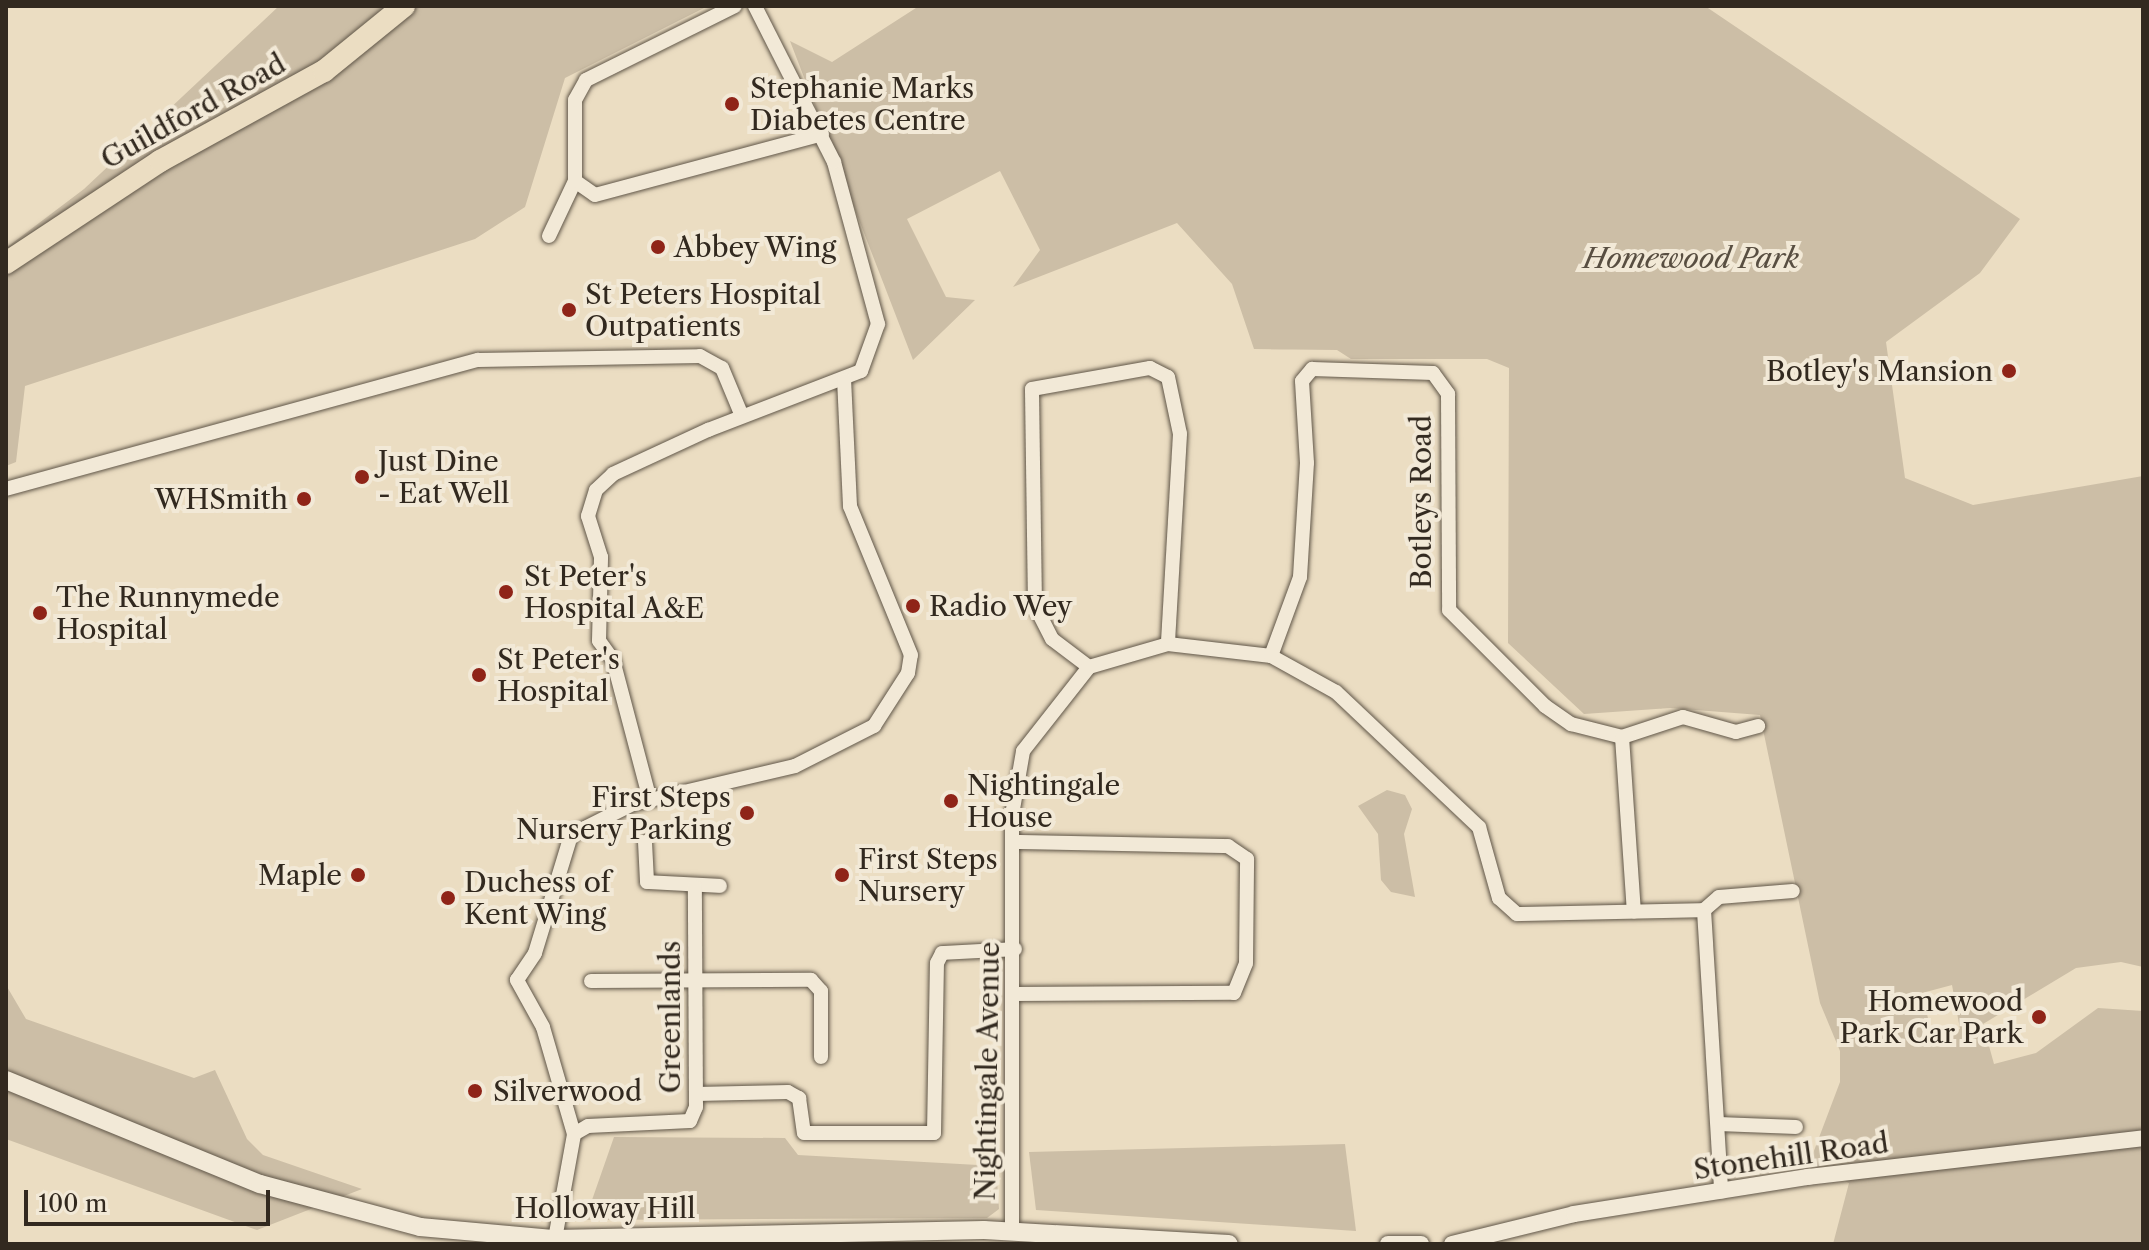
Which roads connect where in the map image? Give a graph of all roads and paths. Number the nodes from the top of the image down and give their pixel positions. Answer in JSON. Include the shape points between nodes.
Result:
{"nodes":[{"id":1,"x":404,"y":6,"type":"edge"},
{"id":2,"x":735,"y":6,"type":"edge"},
{"id":3,"x":755,"y":6,"type":"edge"},
{"id":4,"x":822,"y":134,"type":"junction"},
{"id":5,"x":575,"y":181,"type":"junction"},
{"id":6,"x":549,"y":236,"type":"dead end"},
{"id":7,"x":6,"y":263,"type":"edge"},
{"id":8,"x":844,"y":380,"type":"junction"},
{"id":9,"x":742,"y":416,"type":"junction"},
{"id":10,"x":6,"y":489,"type":"edge"},
{"id":11,"x":1168,"y":644,"type":"junction"},
{"id":12,"x":1271,"y":656,"type":"junction"},
{"id":13,"x":1089,"y":667,"type":"junction"},
{"id":14,"x":1758,"y":726,"type":"dead end"},
{"id":15,"x":1622,"y":737,"type":"junction"},
{"id":16,"x":650,"y":800,"type":"junction"},
{"id":17,"x":645,"y":842,"type":"dead end"},
{"id":18,"x":1015,"y":842,"type":"junction"},
{"id":19,"x":720,"y":886,"type":"dead end"},
{"id":20,"x":695,"y":887,"type":"junction"},
{"id":21,"x":1793,"y":891,"type":"dead end"},
{"id":22,"x":1704,"y":910,"type":"junction"},
{"id":23,"x":1634,"y":912,"type":"junction"},
{"id":24,"x":1015,"y":949,"type":"junction"},
{"id":25,"x":695,"y":980,"type":"junction"},
{"id":26,"x":591,"y":981,"type":"dead end"},
{"id":27,"x":1013,"y":994,"type":"junction"},
{"id":28,"x":821,"y":1057,"type":"dead end"},
{"id":29,"x":6,"y":1080,"type":"edge"},
{"id":30,"x":696,"y":1094,"type":"junction"},
{"id":31,"x":1719,"y":1124,"type":"junction"},
{"id":32,"x":1796,"y":1127,"type":"dead end"},
{"id":33,"x":574,"y":1134,"type":"junction"},
{"id":34,"x":2143,"y":1138,"type":"edge"},
{"id":35,"x":1721,"y":1191,"type":"junction"},
{"id":36,"x":1012,"y":1231,"type":"junction"},
{"id":37,"x":555,"y":1239,"type":"junction"},
{"id":38,"x":1229,"y":1244,"type":"edge"},
{"id":39,"x":1388,"y":1244,"type":"edge"},
{"id":40,"x":1421,"y":1244,"type":"edge"},
{"id":41,"x":1452,"y":1244,"type":"edge"}],
"edges":[{"from":1,"to":7,"type":"main road","name":"Guildford Road","via":[[324,71],[136,176]]},
{"from":2,"to":5,"type":"street","via":[[586,80],[575,100]]},
{"from":3,"to":4,"type":"street"},
{"from":4,"to":5,"type":"street","via":[[595,195]]},
{"from":4,"to":8,"type":"street","via":[[878,324],[871,356]]},
{"from":5,"to":6,"type":"street"},
{"from":8,"to":9,"type":"street"},
{"from":8,"to":16,"type":"street","via":[[850,506],[911,655],[895,702],[874,726],[795,766]]},
{"from":9,"to":10,"type":"street","via":[[722,368],[700,356],[478,360]]},
{"from":9,"to":16,"type":"street","via":[[613,474],[596,490],[588,516],[601,557],[599,641],[613,660]]},
{"from":11,"to":12,"type":"street"},
{"from":11,"to":13,"type":"street"},
{"from":11,"to":13,"type":"street","via":[[1180,434],[1168,377],[1150,368],[1032,389],[1035,606],[1052,639]]},
{"from":12,"to":15,"type":"street","name":"Botleys Road","via":[[1300,577],[1307,463],[1302,381],[1312,369],[1424,371],[1440,378],[1448,394],[1449,610],[1545,706],[1571,724]]},
{"from":12,"to":23,"type":"street","via":[[1336,692],[1479,827],[1505,907],[1517,914]]},
{"from":13,"to":18,"type":"street","name":"Nightingale Avenue","via":[[1023,751]]},
{"from":14,"to":15,"type":"street","via":[[1736,732],[1683,717]]},
{"from":15,"to":23,"type":"street"},
{"from":16,"to":33,"type":"street","via":[[597,817],[571,835],[535,953],[517,980],[543,1027]]},
{"from":17,"to":20,"type":"street","via":[[647,882]]},
{"from":18,"to":24,"type":"street","name":"Nightingale Avenue"},
{"from":18,"to":27,"type":"street","via":[[1228,846],[1247,859],[1246,963],[1234,993]]},
{"from":19,"to":20,"type":"street"},
{"from":20,"to":25,"type":"street","name":"Greenlands"},
{"from":21,"to":22,"type":"street","via":[[1719,897]]},
{"from":22,"to":23,"type":"street"},
{"from":22,"to":31,"type":"street"},
{"from":24,"to":27,"type":"street","name":"Nightingale Avenue"},
{"from":24,"to":30,"type":"street","via":[[942,953],[937,963],[934,1133],[804,1133],[799,1098],[788,1092]]},
{"from":25,"to":26,"type":"street"},
{"from":25,"to":28,"type":"street","via":[[811,980],[821,991]]},
{"from":25,"to":30,"type":"street","name":"Greenlands"},
{"from":27,"to":36,"type":"street","name":"Nightingale Avenue"},
{"from":29,"to":37,"type":"main road","name":"Holloway Hill","via":[[327,1206],[407,1225]]},
{"from":30,"to":33,"type":"street","name":"Greenlands","via":[[696,1107],[682,1126],[588,1126]]},
{"from":31,"to":32,"type":"street"},
{"from":31,"to":35,"type":"street"},
{"from":33,"to":37,"type":"street"},
{"from":34,"to":35,"type":"street","name":"Stonehill Road"},
{"from":35,"to":41,"type":"street","name":"Stonehill Road","via":[[1574,1214]]},
{"from":36,"to":37,"type":"main road","name":"Holloway Hill"},
{"from":36,"to":38,"type":"main road","name":"Holloway Hill"},
{"from":39,"to":40,"type":"street"}]}
